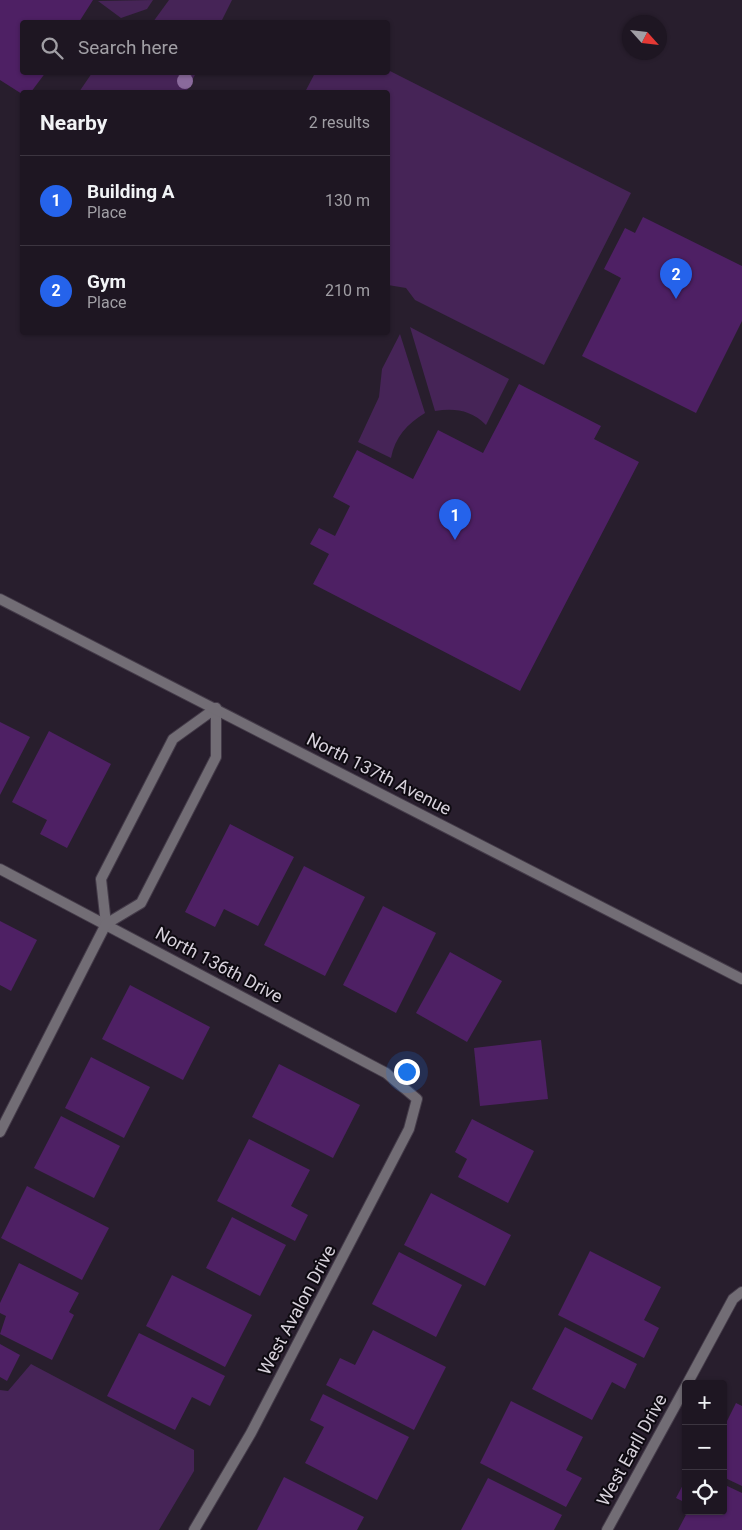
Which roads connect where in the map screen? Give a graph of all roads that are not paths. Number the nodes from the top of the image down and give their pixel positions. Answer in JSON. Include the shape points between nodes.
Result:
{"nodes":[{"id":1,"x":0,"y":599,"type":"edge"},
{"id":2,"x":216,"y":708,"type":"junction"},
{"id":3,"x":0,"y":869,"type":"edge"},
{"id":4,"x":106,"y":924,"type":"junction"},
{"id":5,"x":742,"y":979,"type":"edge"},
{"id":6,"x":417,"y":1100,"type":"joint"},
{"id":7,"x":0,"y":1132,"type":"edge"},
{"id":8,"x":742,"y":1292,"type":"edge"},
{"id":9,"x":689,"y":1380,"type":"edge"},
{"id":10,"x":682,"y":1392,"type":"edge"},
{"id":11,"x":194,"y":1530,"type":"edge"},
{"id":12,"x":607,"y":1530,"type":"edge"}],
"edges":[{"from":1,"to":2,"type":"street","name":"North 137th Avenue"},
{"from":2,"to":4,"type":"street","via":[[216,757],[190,809],[141,903]]},
{"from":2,"to":4,"type":"street","via":[[173,739],[101,879]]},
{"from":2,"to":5,"type":"street","name":"North 137th Avenue"},
{"from":3,"to":4,"type":"street","name":"North 136th Drive"},
{"from":4,"to":6,"type":"street","name":"North 136th Drive","via":[[386,1073]]},
{"from":4,"to":7,"type":"street"},
{"from":6,"to":11,"type":"street","name":"West Avalon Drive","via":[[409,1129],[387,1172],[251,1433]]},
{"from":8,"to":9,"type":"street","name":"West Earll Drive","via":[[733,1299]]},
{"from":10,"to":12,"type":"street","name":"West Earll Drive"}]}
